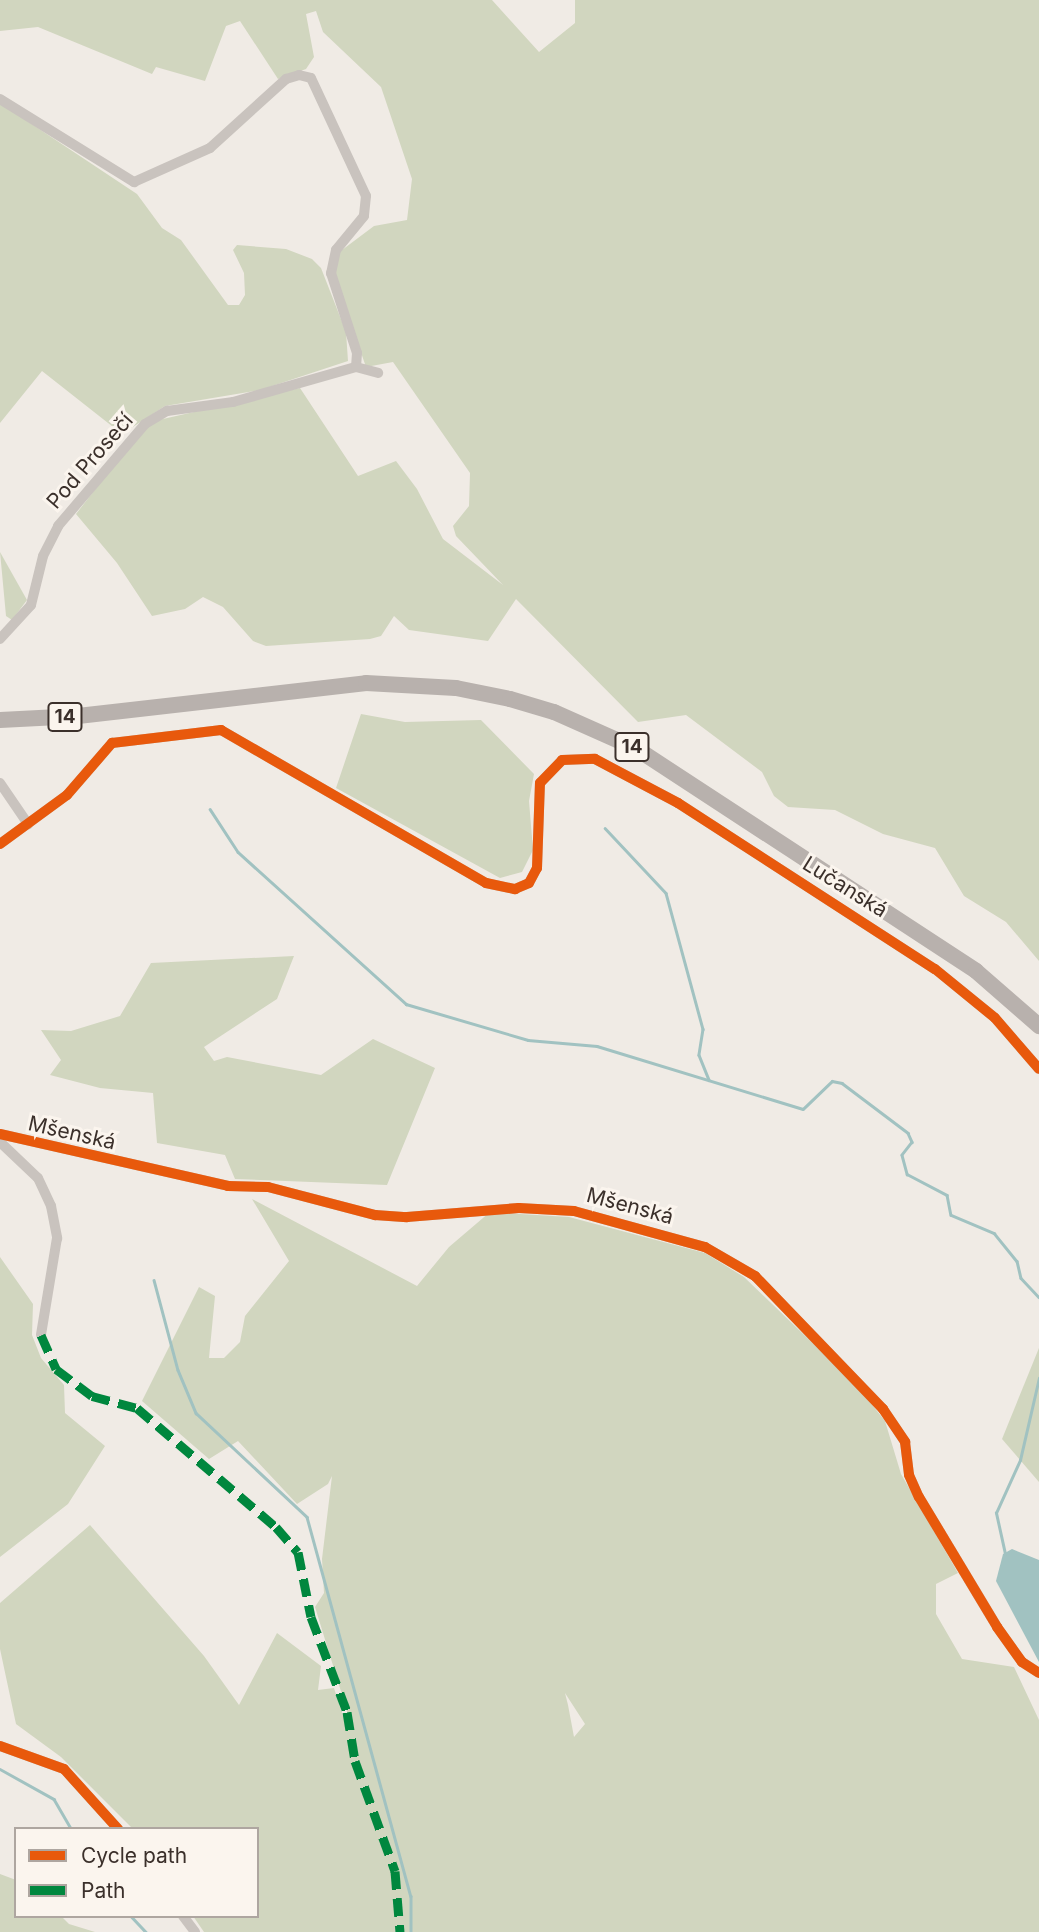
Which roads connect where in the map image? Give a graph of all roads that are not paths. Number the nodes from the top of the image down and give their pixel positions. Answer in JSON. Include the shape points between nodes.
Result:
{"nodes":[{"id":1,"x":0,"y":99,"type":"edge"},
{"id":2,"x":356,"y":367,"type":"junction"},
{"id":3,"x":378,"y":373,"type":"dead end"},
{"id":4,"x":0,"y":639,"type":"edge"},
{"id":5,"x":0,"y":720,"type":"edge"},
{"id":6,"x":0,"y":783,"type":"edge"},
{"id":7,"x":28,"y":824,"type":"junction"},
{"id":8,"x":0,"y":844,"type":"edge"},
{"id":9,"x":1039,"y":1026,"type":"edge"},
{"id":10,"x":1039,"y":1069,"type":"edge"},
{"id":11,"x":0,"y":1134,"type":"edge"},
{"id":12,"x":0,"y":1142,"type":"edge"},
{"id":13,"x":41,"y":1335,"type":"dead end"},
{"id":14,"x":1039,"y":1673,"type":"edge"},
{"id":15,"x":0,"y":1745,"type":"edge"},
{"id":16,"x":116,"y":1827,"type":"edge"}],
"edges":[{"from":1,"to":2,"type":"street","via":[[134,182],[210,148],[286,79],[311,78],[366,196],[364,216],[336,250],[331,273],[357,353]]},
{"from":2,"to":3,"type":"street"},
{"from":2,"to":4,"type":"street","name":"Pod Prosečí","via":[[233,402],[167,411],[145,424],[54,532],[31,605]]},
{"from":5,"to":9,"type":"main road","number":"14","via":[[78,716],[366,683],[456,688],[510,699],[554,712],[637,749],[976,971]]},
{"from":6,"to":7,"type":"street"},
{"from":7,"to":8,"type":"street","name":"Lučanská"},
{"from":7,"to":10,"type":"street","name":"Lučanská","via":[[82,781],[104,748],[126,738],[221,730],[486,883],[515,889],[529,883],[537,868],[541,846],[537,793],[546,773],[573,758],[608,765],[678,803],[935,969],[995,1018]]},
{"from":11,"to":14,"type":"street","name":"Mšenská","via":[[228,1186],[268,1187],[375,1215],[407,1217],[519,1208],[574,1211],[705,1247],[755,1276],[883,1409],[905,1442],[909,1475],[926,1508],[997,1627],[1022,1662]]},
{"from":12,"to":13,"type":"street","via":[[38,1178],[51,1206],[57,1238]]},
{"from":15,"to":16,"type":"street","via":[[64,1769]]}]}
